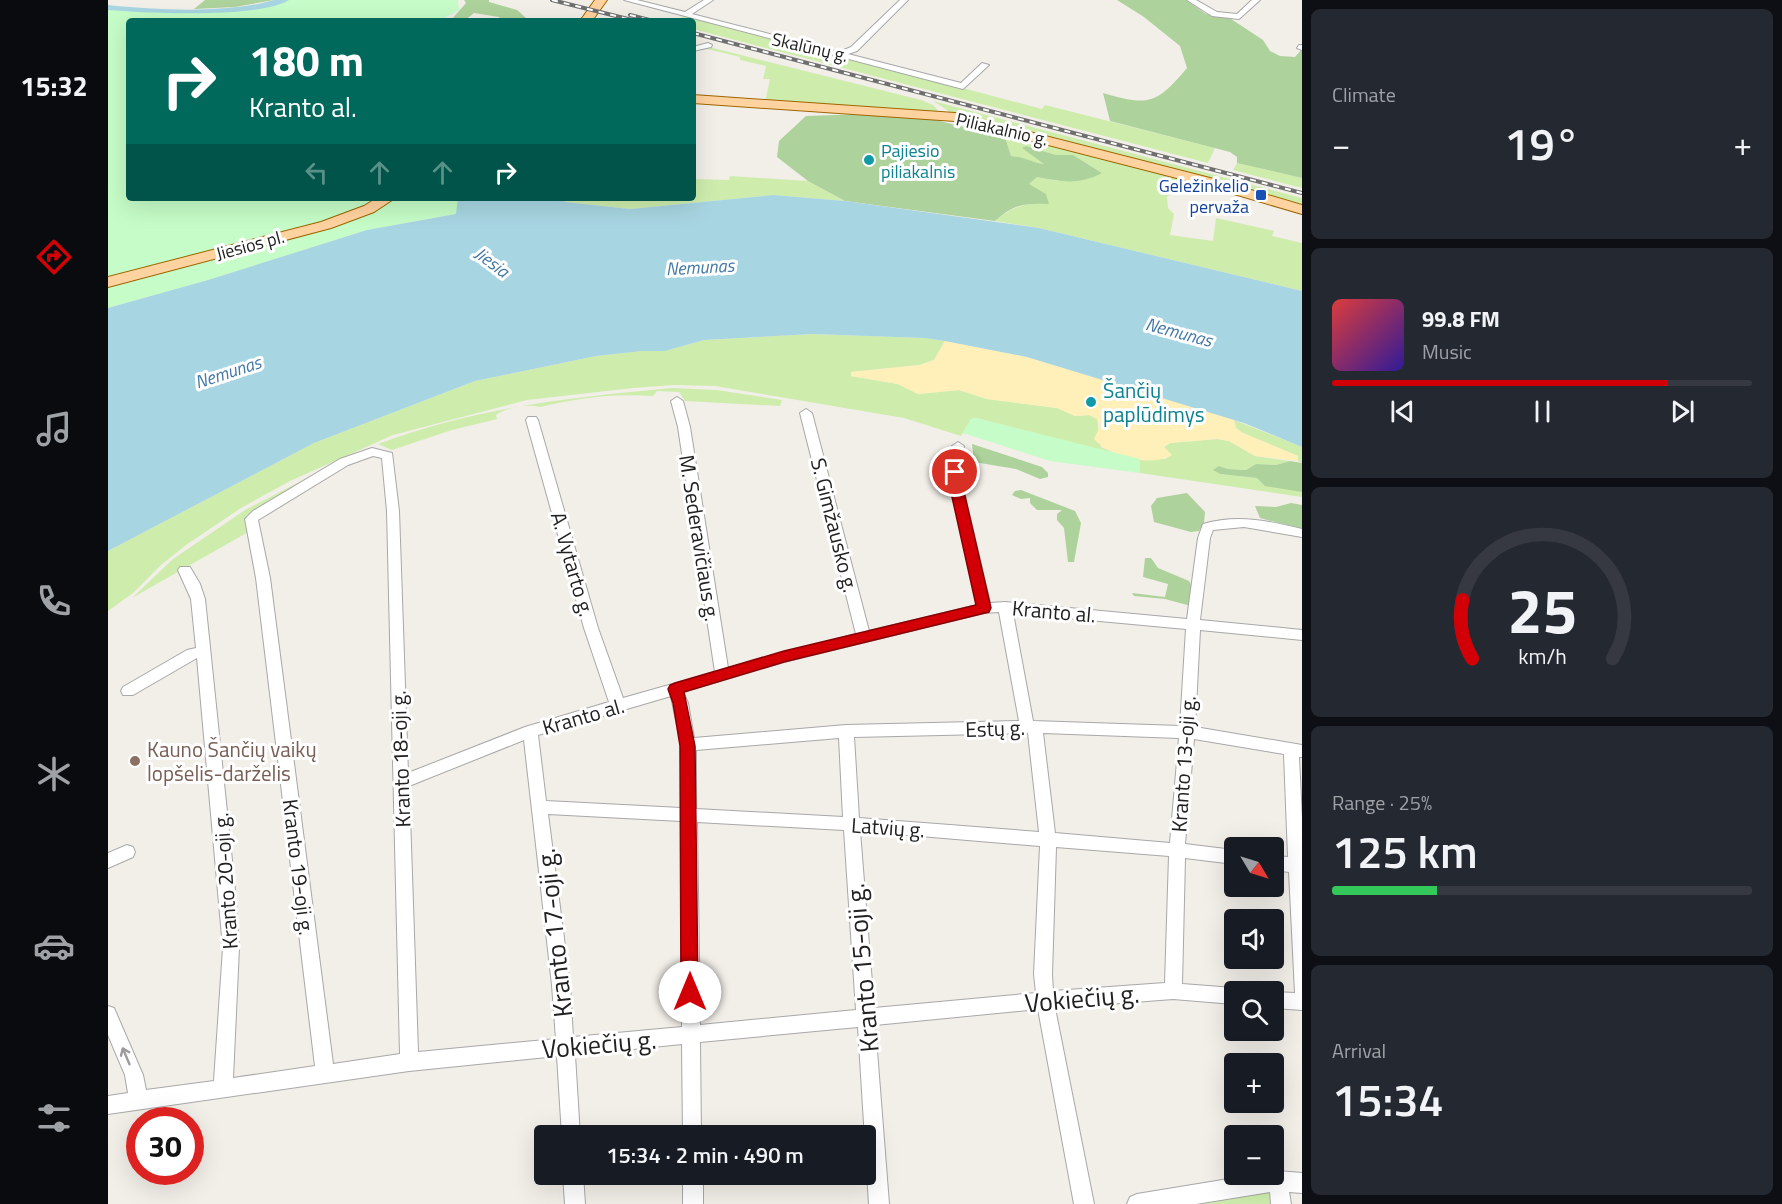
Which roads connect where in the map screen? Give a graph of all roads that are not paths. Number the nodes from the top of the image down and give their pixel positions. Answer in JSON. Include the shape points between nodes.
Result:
{"nodes":[{"id":1,"x":628,"y":0,"type":"edge"},
{"id":2,"x":709,"y":0,"type":"edge"},
{"id":3,"x":904,"y":0,"type":"edge"},
{"id":4,"x":1191,"y":0,"type":"edge"},
{"id":5,"x":1256,"y":0,"type":"edge"},
{"id":6,"x":596,"y":1,"type":"edge"},
{"id":7,"x":686,"y":15,"type":"junction"},
{"id":8,"x":588,"y":18,"type":"edge"},
{"id":9,"x":708,"y":45,"type":"dead end"},
{"id":10,"x":696,"y":48,"type":"edge"},
{"id":11,"x":841,"y":54,"type":"junction"},
{"id":12,"x":985,"y":65,"type":"dead end"},
{"id":13,"x":696,"y":99,"type":"edge"},
{"id":14,"x":382,"y":201,"type":"edge"},
{"id":15,"x":1302,"y":210,"type":"edge"},
{"id":16,"x":108,"y":282,"type":"edge"},
{"id":17,"x":676,"y":401,"type":"dead end"},
{"id":18,"x":806,"y":413,"type":"dead end"},
{"id":19,"x":532,"y":420,"type":"dead end"},
{"id":20,"x":958,"y":446,"type":"dead end"},
{"id":21,"x":388,"y":456,"type":"joint"},
{"id":22,"x":1302,"y":533,"type":"edge"},
{"id":23,"x":185,"y":570,"type":"dead end"},
{"id":24,"x":1005,"y":607,"type":"junction"},
{"id":25,"x":984,"y":608,"type":"junction"},
{"id":26,"x":1193,"y":624,"type":"junction"},
{"id":27,"x":1302,"y":635,"type":"edge"},
{"id":28,"x":864,"y":638,"type":"junction"},
{"id":29,"x":203,"y":651,"type":"junction"},
{"id":30,"x":723,"y":674,"type":"junction"},
{"id":31,"x":675,"y":689,"type":"junction"},
{"id":32,"x":128,"y":692,"type":"dead end"},
{"id":33,"x":618,"y":706,"type":"junction"},
{"id":34,"x":1031,"y":727,"type":"junction"},
{"id":35,"x":530,"y":731,"type":"junction"},
{"id":36,"x":846,"y":731,"type":"junction"},
{"id":37,"x":1187,"y":732,"type":"junction"},
{"id":38,"x":687,"y":746,"type":"junction"},
{"id":39,"x":1297,"y":749,"type":"edge"},
{"id":40,"x":400,"y":783,"type":"junction"},
{"id":41,"x":540,"y":807,"type":"junction"},
{"id":42,"x":690,"y":814,"type":"junction"},
{"id":43,"x":850,"y":824,"type":"junction"},
{"id":44,"x":1048,"y":839,"type":"junction"},
{"id":45,"x":1177,"y":850,"type":"junction"},
{"id":46,"x":127,"y":852,"type":"dead end"},
{"id":47,"x":1224,"y":856,"type":"edge"},
{"id":48,"x":108,"y":861,"type":"edge"},
{"id":49,"x":1284,"y":864,"type":"edge"},
{"id":50,"x":1300,"y":866,"type":"edge"},
{"id":51,"x":1302,"y":989,"type":"edge"},
{"id":52,"x":1173,"y":991,"type":"junction"},
{"id":53,"x":1224,"y":995,"type":"edge"},
{"id":54,"x":1045,"y":1000,"type":"junction"},
{"id":55,"x":1284,"y":1001,"type":"edge"},
{"id":56,"x":1302,"y":1002,"type":"edge"},
{"id":57,"x":108,"y":1014,"type":"edge"},
{"id":58,"x":867,"y":1018,"type":"junction"},
{"id":59,"x":690,"y":1036,"type":"junction"},
{"id":60,"x":566,"y":1047,"type":"junction"},
{"id":61,"x":408,"y":1062,"type":"junction"},
{"id":62,"x":325,"y":1072,"type":"junction"},
{"id":63,"x":223,"y":1087,"type":"junction"},
{"id":64,"x":138,"y":1101,"type":"junction"},
{"id":65,"x":108,"y":1105,"type":"edge"},
{"id":66,"x":570,"y":1125,"type":"edge"},
{"id":67,"x":692,"y":1125,"type":"edge"},
{"id":68,"x":1284,"y":1182,"type":"edge"},
{"id":69,"x":1302,"y":1183,"type":"edge"},
{"id":70,"x":574,"y":1185,"type":"edge"},
{"id":71,"x":693,"y":1185,"type":"edge"},
{"id":72,"x":1253,"y":1185,"type":"edge"},
{"id":73,"x":1279,"y":1185,"type":"edge"},
{"id":74,"x":575,"y":1204,"type":"edge"},
{"id":75,"x":693,"y":1204,"type":"edge"},
{"id":76,"x":879,"y":1204,"type":"edge"},
{"id":77,"x":1084,"y":1204,"type":"edge"},
{"id":78,"x":1137,"y":1204,"type":"edge"},
{"id":79,"x":1281,"y":1204,"type":"edge"}],
"edges":[{"from":1,"to":7,"type":"street","name":"Skalūnų g."},
{"from":2,"to":7,"type":"street"},
{"from":3,"to":11,"type":"street","via":[[854,49]]},
{"from":4,"to":5,"type":"street","via":[[1208,12],[1239,17]]},
{"from":6,"to":8,"type":"main road"},
{"from":7,"to":11,"type":"street","name":"Skalūnų g."},
{"from":9,"to":10,"type":"street"},
{"from":11,"to":12,"type":"street","name":"Skalūnų g.","via":[[963,86]]},
{"from":13,"to":15,"type":"main road","name":"Piliakalnio g.","via":[[963,118]]},
{"from":14,"to":16,"type":"main road","name":"Jiesios pl.","via":[[326,225]]},
{"from":17,"to":30,"type":"street","name":"M. Sederavičiaus g.","via":[[684,427]]},
{"from":18,"to":28,"type":"street","name":"S. Gimžausko g."},
{"from":19,"to":33,"type":"street","name":"A. Vytarto g.","via":[[591,628]]},
{"from":20,"to":25,"type":"street","via":[[955,479]]},
{"from":21,"to":40,"type":"street","name":"Kranto 18-oji g."},
{"from":21,"to":62,"type":"street","name":"Kranto 19-oji g.","via":[[372,452],[344,462],[252,519],[263,578]]},
{"from":22,"to":26,"type":"street","name":"Kranto 13-oji g.","via":[[1248,521],[1227,521],[1208,527]]},
{"from":23,"to":29,"type":"street","name":"Kranto 20-oji g.","via":[[198,599]]},
{"from":24,"to":25,"type":"street","name":"Kranto al."},
{"from":24,"to":26,"type":"street","name":"Kranto al."},
{"from":24,"to":34,"type":"street"},
{"from":25,"to":28,"type":"street","name":"Kranto al."},
{"from":26,"to":27,"type":"street","name":"Kranto al."},
{"from":26,"to":37,"type":"street","name":"Kranto 13-oji g."},
{"from":28,"to":30,"type":"street","name":"Kranto al."},
{"from":29,"to":32,"type":"street"},
{"from":29,"to":63,"type":"street","name":"Kranto 20-oji g.","via":[[231,948]]},
{"from":30,"to":31,"type":"street","name":"Kranto al."},
{"from":31,"to":33,"type":"street","name":"Kranto al."},
{"from":31,"to":38,"type":"street"},
{"from":33,"to":35,"type":"street","name":"Kranto al."},
{"from":34,"to":36,"type":"street","name":"Estų g."},
{"from":34,"to":37,"type":"street","name":"Estų g."},
{"from":34,"to":44,"type":"street"},
{"from":35,"to":40,"type":"street","name":"Kranto al."},
{"from":35,"to":41,"type":"street","name":"Kranto 17-oji g."},
{"from":36,"to":38,"type":"street","name":"Estų g."},
{"from":36,"to":43,"type":"street","name":"Kranto 15-oji g."},
{"from":37,"to":39,"type":"street","name":"Estų g."},
{"from":37,"to":45,"type":"street","name":"Kranto 13-oji g."},
{"from":38,"to":42,"type":"street"},
{"from":39,"to":50,"type":"street"},
{"from":40,"to":61,"type":"street","name":"Kranto 18-oji g."},
{"from":41,"to":42,"type":"street","name":"Latvių g."},
{"from":41,"to":60,"type":"street","name":"Kranto 17-oji g."},
{"from":42,"to":43,"type":"street","name":"Latvių g."},
{"from":42,"to":59,"type":"street"},
{"from":43,"to":44,"type":"street","name":"Latvių g."},
{"from":43,"to":58,"type":"street","name":"Kranto 15-oji g."},
{"from":44,"to":45,"type":"street","name":"Latvių g."},
{"from":44,"to":54,"type":"street"},
{"from":45,"to":47,"type":"street","name":"Latvių g."},
{"from":45,"to":52,"type":"street","name":"Kranto 13-oji g."},
{"from":46,"to":48,"type":"street"},
{"from":49,"to":50,"type":"street"},
{"from":50,"to":51,"type":"street"},
{"from":52,"to":53,"type":"street","name":"Vokiečių g."},
{"from":52,"to":54,"type":"street","name":"Vokiečių g."},
{"from":54,"to":58,"type":"street","name":"Vokiečių g."},
{"from":54,"to":77,"type":"street"},
{"from":55,"to":56,"type":"street"},
{"from":64,"to":57,"type":"street","one_way":true,"via":[[134,1075]]},
{"from":58,"to":59,"type":"street","name":"Vokiečių g."},
{"from":58,"to":76,"type":"street","name":"Kranto 15-oji g."},
{"from":59,"to":60,"type":"street","name":"Vokiečių g."},
{"from":59,"to":67,"type":"street"},
{"from":60,"to":61,"type":"street","name":"Vokiečių g."},
{"from":60,"to":66,"type":"street","name":"Kranto 17-oji g."},
{"from":61,"to":62,"type":"street","name":"Vokiečių g."},
{"from":62,"to":63,"type":"street","name":"Vokiečių g."},
{"from":63,"to":64,"type":"street","name":"Vokiečių g."},
{"from":64,"to":65,"type":"street","name":"Vokiečių g."},
{"from":68,"to":69,"type":"street"},
{"from":70,"to":74,"type":"street"},
{"from":71,"to":75,"type":"street"},
{"from":72,"to":78,"type":"street"},
{"from":73,"to":79,"type":"street"}]}
